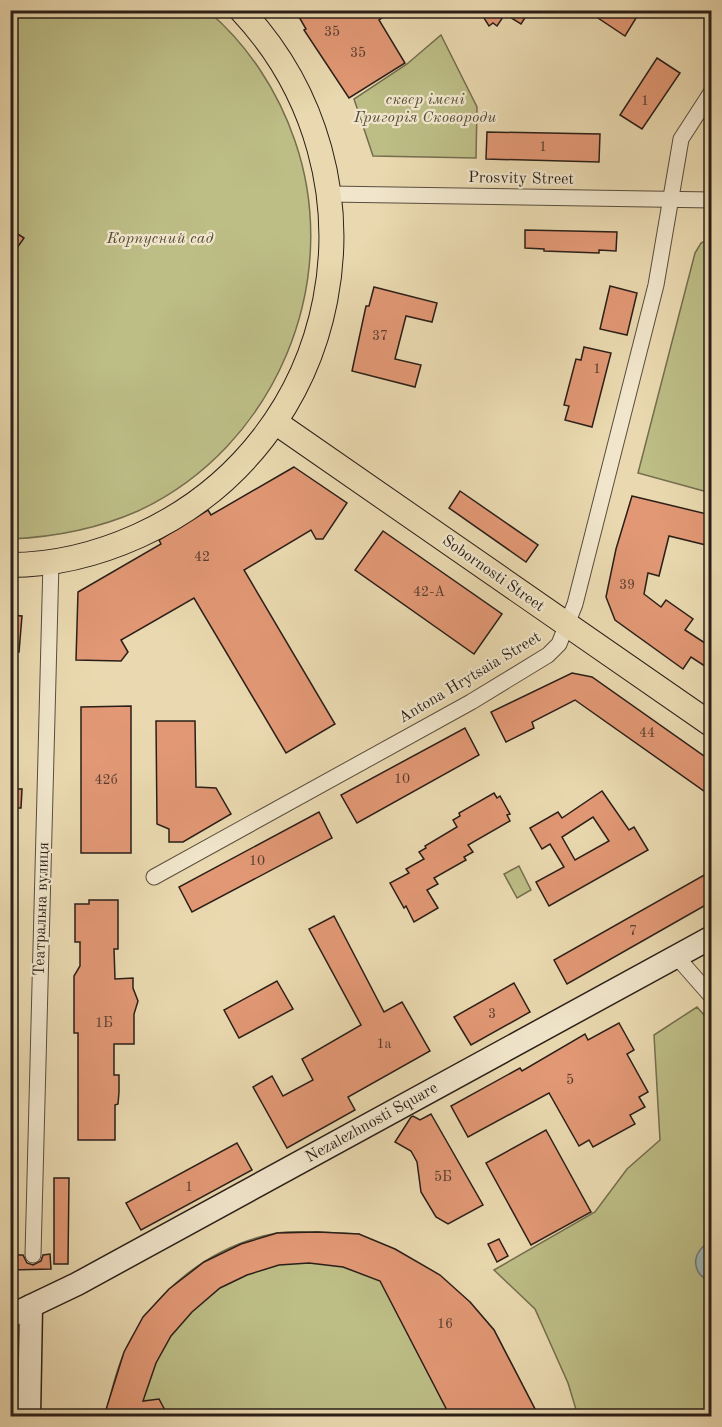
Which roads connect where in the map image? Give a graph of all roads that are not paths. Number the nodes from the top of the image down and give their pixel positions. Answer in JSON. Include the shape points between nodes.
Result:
{"nodes":[{"id":1,"x":242,"y":10,"type":"edge"},
{"id":2,"x":711,"y":91,"type":"edge"},
{"id":3,"x":330,"y":194,"type":"junction"},
{"id":4,"x":671,"y":200,"type":"junction"},
{"id":5,"x":711,"y":200,"type":"edge"},
{"id":6,"x":275,"y":422,"type":"junction"},
{"id":7,"x":51,"y":562,"type":"junction"},
{"id":8,"x":10,"y":565,"type":"edge"},
{"id":9,"x":567,"y":625,"type":"junction"},
{"id":10,"x":711,"y":725,"type":"edge"},
{"id":11,"x":154,"y":877,"type":"dead end"},
{"id":12,"x":711,"y":937,"type":"edge"},
{"id":13,"x":676,"y":956,"type":"junction"},
{"id":14,"x":711,"y":997,"type":"edge"},
{"id":15,"x":33,"y":1255,"type":"dead end"},
{"id":16,"x":31,"y":1306,"type":"junction"},
{"id":17,"x":10,"y":1316,"type":"edge"},
{"id":18,"x":29,"y":1416,"type":"edge"}],
"edges":[{"from":1,"to":3,"type":"main road","via":[[268,40],[300,94],[322,154]]},
{"from":2,"to":4,"type":"street","name":"Antona Hrytsaia Street","via":[[681,139]]},
{"from":3,"to":4,"type":"street","name":"Prosvity Street"},
{"from":3,"to":6,"type":"main road","via":[[332,251],[325,308],[304,370]]},
{"from":4,"to":5,"type":"street","name":"Prosvity Street"},
{"from":4,"to":9,"type":"street","name":"Antona Hrytsaia Street","via":[[656,285]]},
{"from":6,"to":7,"type":"main road","via":[[237,469],[174,518],[124,542]]},
{"from":6,"to":9,"type":"main road","name":"Sobornosti Street"},
{"from":7,"to":8,"type":"main road"},
{"from":7,"to":15,"type":"street","name":"Театральна вулиця"},
{"from":9,"to":10,"type":"main road","name":"Sobornosti Street"},
{"from":9,"to":11,"type":"street","name":"Antona Hrytsaia Street","via":[[559,644],[548,655],[471,702]]},
{"from":12,"to":13,"type":"street","name":"Nezalezhnosti Square"},
{"from":13,"to":14,"type":"street"},
{"from":13,"to":16,"type":"street","name":"Nezalezhnosti Square"},
{"from":16,"to":17,"type":"street","name":"Nezalezhnosti Square"},
{"from":16,"to":18,"type":"street"}]}
